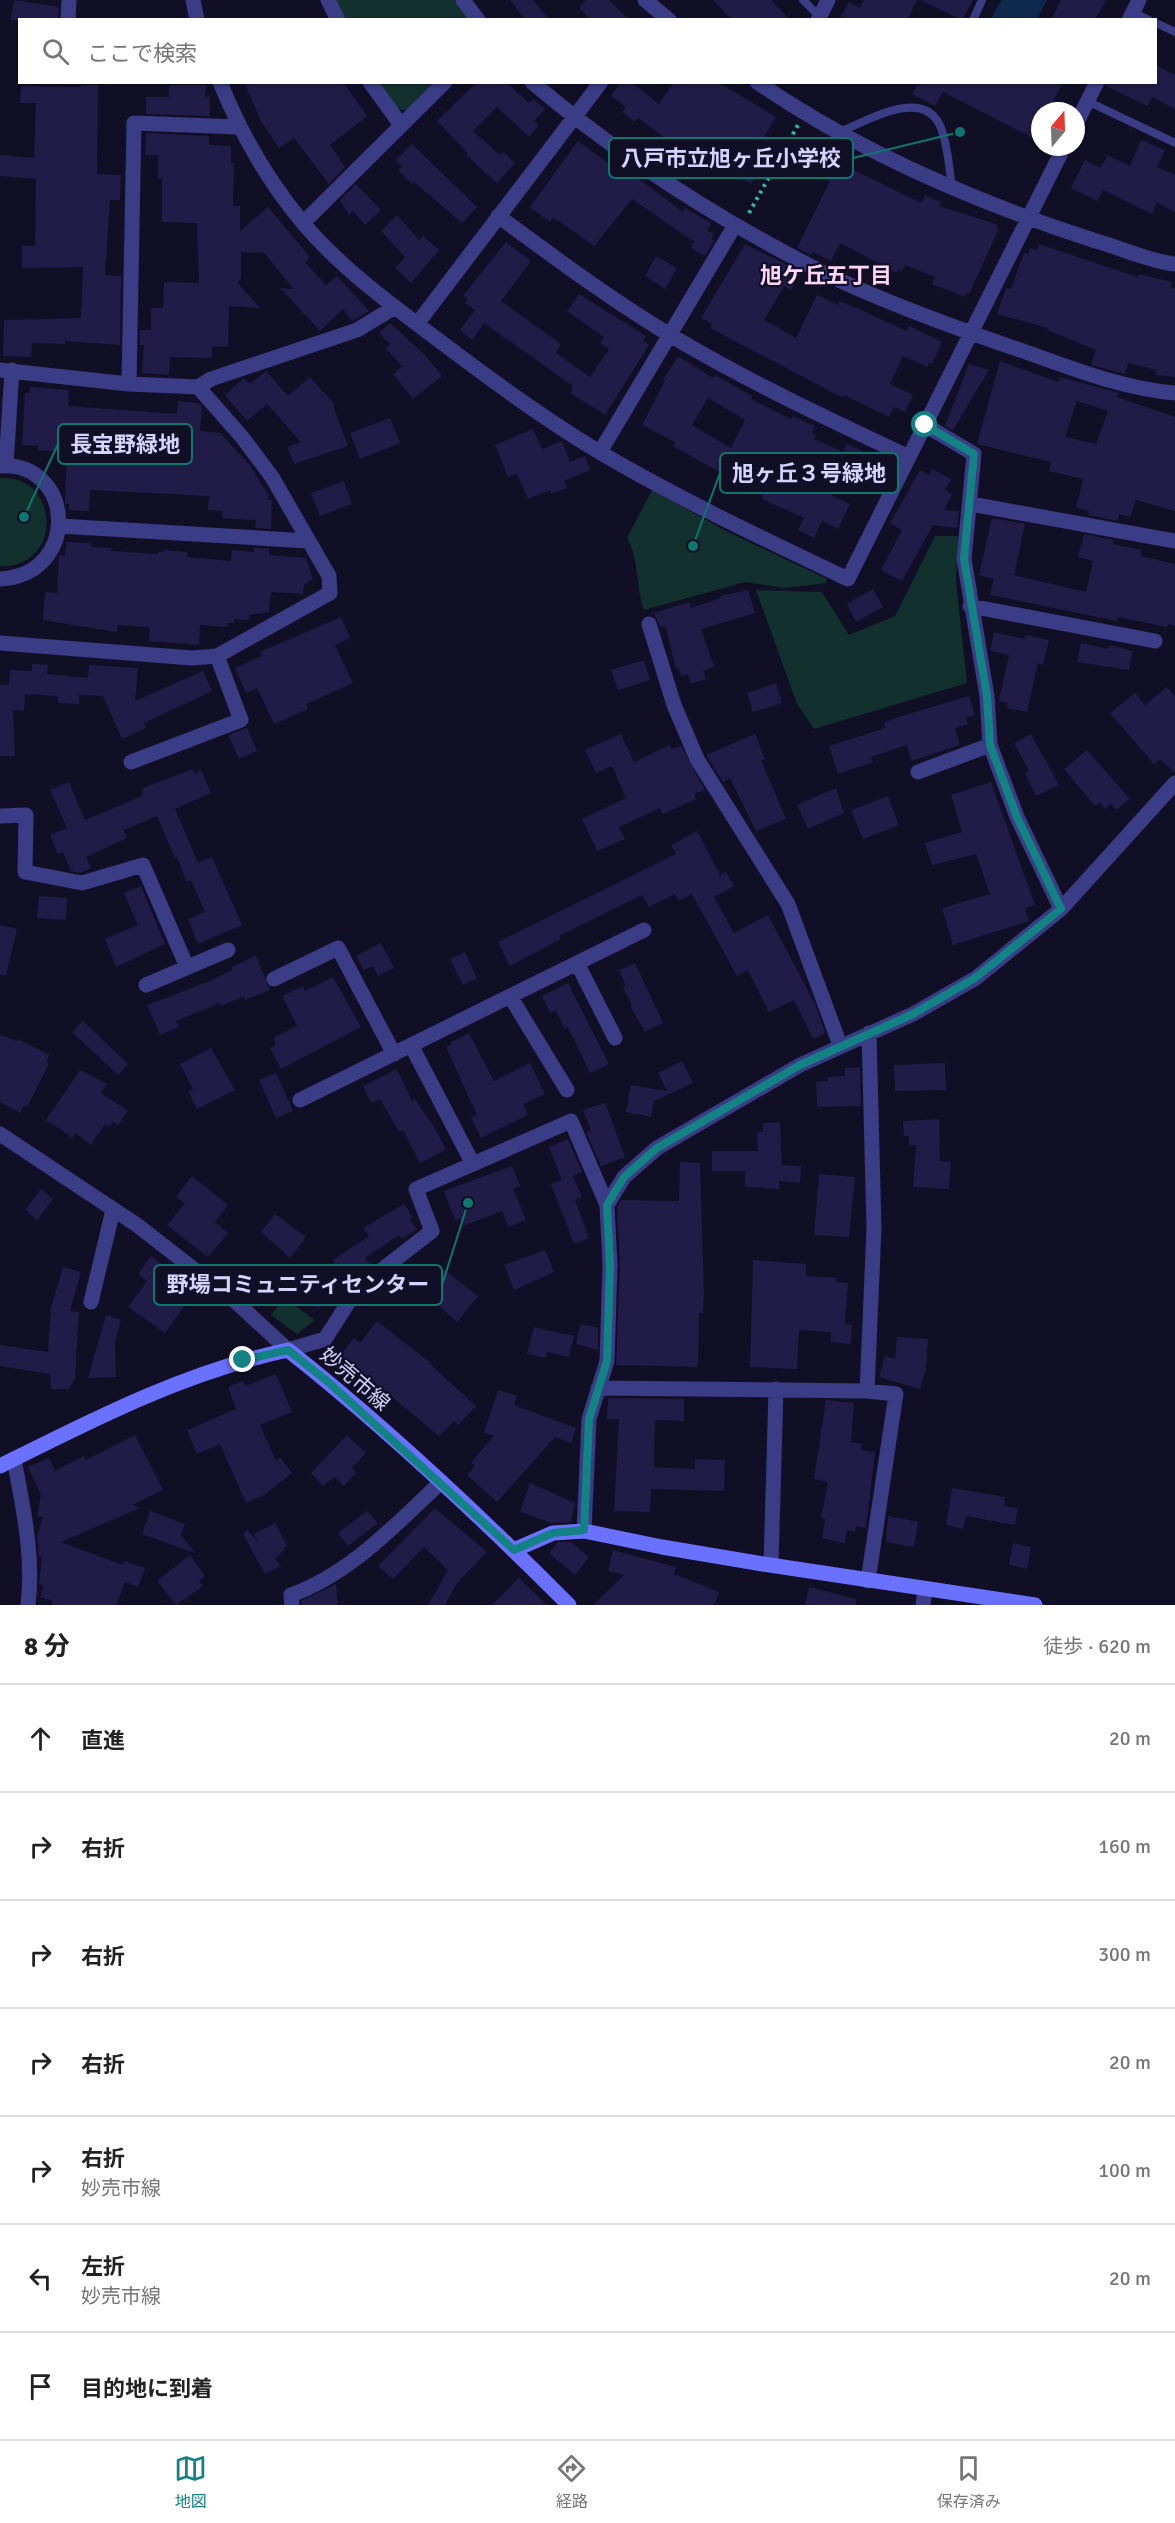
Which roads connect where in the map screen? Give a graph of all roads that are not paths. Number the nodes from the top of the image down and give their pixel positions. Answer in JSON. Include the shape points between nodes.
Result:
{"nodes":[{"id":1,"x":69,"y":0,"type":"edge"},
{"id":2,"x":193,"y":0,"type":"edge"},
{"id":3,"x":328,"y":0,"type":"edge"},
{"id":4,"x":463,"y":0,"type":"edge"},
{"id":5,"x":803,"y":0,"type":"edge"},
{"id":6,"x":828,"y":0,"type":"edge"},
{"id":7,"x":982,"y":0,"type":"edge"},
{"id":8,"x":650,"y":10,"type":"edge"},
{"id":9,"x":1133,"y":10,"type":"edge"},
{"id":10,"x":69,"y":18,"type":"edge"},
{"id":11,"x":197,"y":18,"type":"edge"},
{"id":12,"x":337,"y":18,"type":"edge"},
{"id":13,"x":476,"y":18,"type":"edge"},
{"id":14,"x":665,"y":18,"type":"edge"},
{"id":15,"x":819,"y":18,"type":"edge"},
{"id":16,"x":974,"y":18,"type":"edge"},
{"id":17,"x":1146,"y":18,"type":"edge"},
{"id":18,"x":1157,"y":24,"type":"edge"},
{"id":19,"x":1175,"y":32,"type":"edge"},
{"id":20,"x":221,"y":84,"type":"edge"},
{"id":21,"x":371,"y":84,"type":"edge"},
{"id":22,"x":443,"y":84,"type":"edge"},
{"id":23,"x":535,"y":84,"type":"edge"},
{"id":24,"x":599,"y":84,"type":"edge"},
{"id":25,"x":760,"y":84,"type":"edge"},
{"id":26,"x":784,"y":84,"type":"edge"},
{"id":27,"x":1096,"y":84,"type":"edge"},
{"id":28,"x":778,"y":97,"type":"junction"},
{"id":29,"x":1088,"y":101,"type":"junction"},
{"id":30,"x":1085,"y":107,"type":"edge"},
{"id":31,"x":575,"y":116,"type":"junction"},
{"id":32,"x":401,"y":124,"type":"junction"},
{"id":33,"x":238,"y":127,"type":"junction"},
{"id":34,"x":840,"y":132,"type":"junction"},
{"id":35,"x":1175,"y":143,"type":"edge"},
{"id":36,"x":1060,"y":156,"type":"edge"},
{"id":37,"x":952,"y":188,"type":"junction"},
{"id":38,"x":498,"y":216,"type":"junction"},
{"id":39,"x":1029,"y":218,"type":"junction"},
{"id":40,"x":303,"y":223,"type":"junction"},
{"id":41,"x":738,"y":227,"type":"junction"},
{"id":42,"x":1175,"y":264,"type":"edge"},
{"id":43,"x":395,"y":307,"type":"junction"},
{"id":44,"x":417,"y":324,"type":"junction"},
{"id":45,"x":971,"y":333,"type":"junction"},
{"id":46,"x":670,"y":335,"type":"junction"},
{"id":47,"x":6,"y":370,"type":"edge"},
{"id":48,"x":129,"y":384,"type":"junction"},
{"id":49,"x":198,"y":387,"type":"junction"},
{"id":50,"x":1175,"y":393,"type":"edge"},
{"id":51,"x":925,"y":425,"type":"junction"},
{"id":52,"x":600,"y":452,"type":"junction"},
{"id":53,"x":909,"y":457,"type":"junction"},
{"id":54,"x":3,"y":466,"type":"edge"},
{"id":55,"x":971,"y":504,"type":"junction"},
{"id":56,"x":60,"y":526,"type":"junction"},
{"id":57,"x":308,"y":541,"type":"junction"},
{"id":58,"x":1175,"y":541,"type":"edge"},
{"id":59,"x":0,"y":579,"type":"edge"},
{"id":60,"x":970,"y":606,"type":"junction"},
{"id":61,"x":649,"y":624,"type":"dead end"},
{"id":62,"x":1155,"y":641,"type":"dead end"},
{"id":63,"x":0,"y":643,"type":"edge"},
{"id":64,"x":217,"y":656,"type":"junction"},
{"id":65,"x":990,"y":745,"type":"junction"},
{"id":66,"x":130,"y":762,"type":"dead end"},
{"id":67,"x":918,"y":772,"type":"dead end"},
{"id":68,"x":1175,"y":783,"type":"edge"},
{"id":69,"x":0,"y":816,"type":"edge"},
{"id":70,"x":1061,"y":909,"type":"junction"},
{"id":71,"x":644,"y":930,"type":"dead end"},
{"id":72,"x":228,"y":950,"type":"dead end"},
{"id":73,"x":577,"y":963,"type":"junction"},
{"id":74,"x":187,"y":967,"type":"junction"},
{"id":75,"x":274,"y":979,"type":"dead end"},
{"id":76,"x":146,"y":985,"type":"dead end"},
{"id":77,"x":510,"y":996,"type":"junction"},
{"id":78,"x":869,"y":1033,"type":"junction"},
{"id":79,"x":615,"y":1038,"type":"dead end"},
{"id":80,"x":411,"y":1045,"type":"junction"},
{"id":81,"x":840,"y":1045,"type":"junction"},
{"id":82,"x":394,"y":1054,"type":"junction"},
{"id":83,"x":567,"y":1090,"type":"dead end"},
{"id":84,"x":300,"y":1100,"type":"dead end"},
{"id":85,"x":0,"y":1134,"type":"edge"},
{"id":86,"x":473,"y":1164,"type":"junction"},
{"id":87,"x":607,"y":1205,"type":"junction"},
{"id":88,"x":113,"y":1210,"type":"junction"},
{"id":89,"x":91,"y":1302,"type":"dead end"},
{"id":90,"x":288,"y":1350,"type":"junction"},
{"id":91,"x":598,"y":1388,"type":"junction"},
{"id":92,"x":776,"y":1389,"type":"junction"},
{"id":93,"x":867,"y":1391,"type":"junction"},
{"id":94,"x":7,"y":1463,"type":"edge"},
{"id":95,"x":440,"y":1483,"type":"junction"},
{"id":96,"x":584,"y":1530,"type":"junction"},
{"id":97,"x":514,"y":1550,"type":"junction"},
{"id":98,"x":771,"y":1565,"type":"junction"},
{"id":99,"x":868,"y":1581,"type":"junction"},
{"id":100,"x":924,"y":1597,"type":"edge"},
{"id":101,"x":28,"y":1605,"type":"edge"},
{"id":102,"x":292,"y":1605,"type":"edge"},
{"id":103,"x":569,"y":1605,"type":"edge"},
{"id":104,"x":1035,"y":1605,"type":"edge"}],
"edges":[{"from":1,"to":10,"type":"street"},
{"from":2,"to":11,"type":"street"},
{"from":3,"to":12,"type":"street"},
{"from":4,"to":13,"type":"street"},
{"from":5,"to":15,"type":"lane"},
{"from":6,"to":15,"type":"street"},
{"from":7,"to":16,"type":"lane"},
{"from":8,"to":14,"type":"street"},
{"from":9,"to":17,"type":"lane"},
{"from":18,"to":19,"type":"lane"},
{"from":20,"to":33,"type":"street"},
{"from":21,"to":32,"type":"street"},
{"from":22,"to":32,"type":"street"},
{"from":23,"to":31,"type":"street"},
{"from":24,"to":31,"type":"street"},
{"from":25,"to":28,"type":"street"},
{"from":26,"to":28,"type":"street"},
{"from":27,"to":29,"type":"street"},
{"from":28,"to":34,"type":"street"},
{"from":29,"to":30,"type":"street"},
{"from":29,"to":35,"type":"lane"},
{"from":31,"to":38,"type":"street"},
{"from":31,"to":41,"type":"street"},
{"from":32,"to":40,"type":"street"},
{"from":33,"to":40,"type":"street"},
{"from":33,"to":48,"type":"street","via":[[134,123]]},
{"from":34,"to":37,"type":"street"},
{"from":34,"to":37,"type":"lane","via":[[913,106],[935,116],[942,129]]},
{"from":36,"to":39,"type":"street"},
{"from":37,"to":39,"type":"street"},
{"from":38,"to":44,"type":"street"},
{"from":38,"to":46,"type":"street"},
{"from":39,"to":42,"type":"street"},
{"from":39,"to":45,"type":"street"},
{"from":40,"to":43,"type":"street","via":[[358,279]]},
{"from":41,"to":45,"type":"street","via":[[826,274]]},
{"from":41,"to":46,"type":"street"},
{"from":43,"to":44,"type":"street"},
{"from":43,"to":49,"type":"street","via":[[357,330],[211,379]]},
{"from":44,"to":52,"type":"street","via":[[512,395]]},
{"from":45,"to":50,"type":"street","via":[[1065,366],[1155,392]]},
{"from":45,"to":51,"type":"street"},
{"from":46,"to":52,"type":"street"},
{"from":46,"to":53,"type":"street","via":[[794,404]]},
{"from":47,"to":48,"type":"street"},
{"from":47,"to":54,"type":"street"},
{"from":48,"to":49,"type":"street"},
{"from":49,"to":57,"type":"street","via":[[272,477]]},
{"from":51,"to":53,"type":"street"},
{"from":51,"to":55,"type":"street","via":[[974,454]]},
{"from":52,"to":53,"type":"street","via":[[714,516],[848,579]]},
{"from":54,"to":56,"type":"street","via":[[30,472],[45,484],[56,501]]},
{"from":55,"to":58,"type":"street"},
{"from":55,"to":60,"type":"street","via":[[964,559]]},
{"from":56,"to":57,"type":"street"},
{"from":56,"to":59,"type":"street","via":[[58,538],[45,560],[25,575]]},
{"from":57,"to":64,"type":"street","via":[[329,576],[330,593]]},
{"from":60,"to":62,"type":"street"},
{"from":60,"to":65,"type":"street","via":[[987,696]]},
{"from":61,"to":81,"type":"street","via":[[674,705],[697,759],[788,904]]},
{"from":63,"to":64,"type":"street","via":[[192,658]]},
{"from":64,"to":66,"type":"street","via":[[241,720]]},
{"from":65,"to":67,"type":"street"},
{"from":65,"to":70,"type":"street","via":[[1017,817]]},
{"from":68,"to":70,"type":"street"},
{"from":69,"to":74,"type":"street","via":[[26,816],[25,872],[81,883],[143,866]]},
{"from":70,"to":78,"type":"street","via":[[975,978],[913,1014]]},
{"from":71,"to":73,"type":"street"},
{"from":72,"to":74,"type":"street"},
{"from":73,"to":77,"type":"street"},
{"from":73,"to":79,"type":"street"},
{"from":74,"to":76,"type":"street"},
{"from":75,"to":82,"type":"street","via":[[338,948]]},
{"from":77,"to":80,"type":"street"},
{"from":77,"to":83,"type":"street"},
{"from":78,"to":81,"type":"street"},
{"from":78,"to":93,"type":"street","via":[[874,1228]]},
{"from":80,"to":82,"type":"street"},
{"from":80,"to":86,"type":"street"},
{"from":81,"to":87,"type":"street","via":[[657,1148],[624,1177]]},
{"from":82,"to":84,"type":"street"},
{"from":85,"to":88,"type":"street"},
{"from":86,"to":87,"type":"street","via":[[571,1121]]},
{"from":86,"to":90,"type":"street","via":[[416,1189],[432,1231],[357,1289],[325,1339]]},
{"from":87,"to":91,"type":"street","via":[[607,1361]]},
{"from":88,"to":89,"type":"street"},
{"from":88,"to":90,"type":"street","via":[[236,1302]]},
{"from":90,"to":94,"type":"main road","name":"妙売市線","via":[[190,1377],[89,1420]]},
{"from":90,"to":95,"type":"main road","name":"妙売市線"},
{"from":91,"to":92,"type":"street"},
{"from":91,"to":96,"type":"street","via":[[589,1419]]},
{"from":92,"to":93,"type":"street"},
{"from":92,"to":98,"type":"street"},
{"from":93,"to":99,"type":"street","via":[[896,1394]]},
{"from":94,"to":101,"type":"street","via":[[28,1530]]},
{"from":95,"to":97,"type":"main road","name":"妙売市線"},
{"from":95,"to":102,"type":"street","via":[[373,1546],[317,1586],[291,1595]]},
{"from":96,"to":97,"type":"main road","via":[[553,1533]]},
{"from":96,"to":98,"type":"main road"},
{"from":97,"to":103,"type":"main road","name":"妙売市線"},
{"from":98,"to":99,"type":"main road"},
{"from":99,"to":100,"type":"main road"},
{"from":100,"to":104,"type":"main road"}]}
